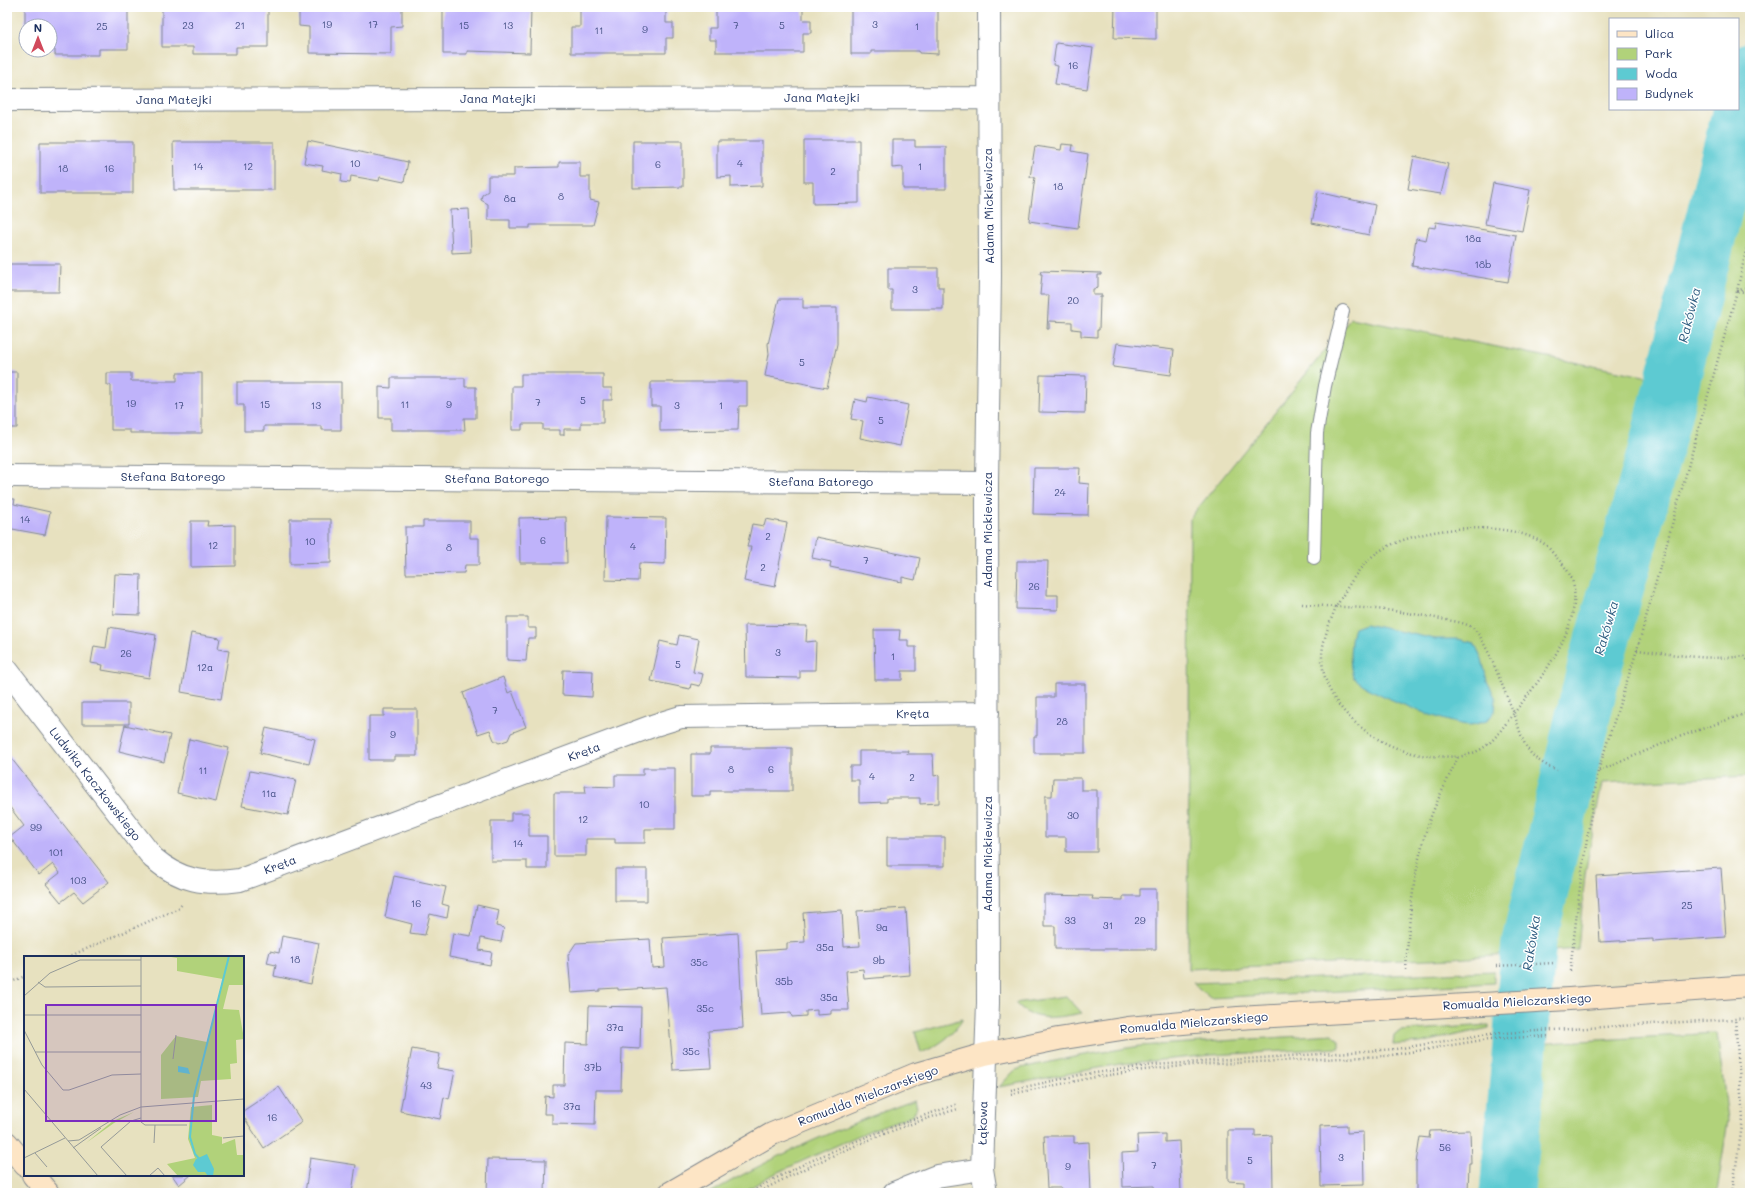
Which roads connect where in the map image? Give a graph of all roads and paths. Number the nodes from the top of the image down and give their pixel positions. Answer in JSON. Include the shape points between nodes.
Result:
{"nodes":[{"id":1,"x":988,"y":7,"type":"edge"},
{"id":2,"x":988,"y":98,"type":"junction"},
{"id":3,"x":7,"y":100,"type":"edge"},
{"id":4,"x":1750,"y":233,"type":"edge"},
{"id":5,"x":1750,"y":286,"type":"edge"},
{"id":6,"x":1737,"y":291,"type":"junction"},
{"id":7,"x":1750,"y":293,"type":"edge"},
{"id":8,"x":1343,"y":311,"type":"dead end"},
{"id":9,"x":7,"y":476,"type":"edge"},
{"id":10,"x":987,"y":483,"type":"junction"},
{"id":11,"x":1314,"y":558,"type":"dead end"},
{"id":12,"x":1302,"y":604,"type":"dead end"},
{"id":13,"x":1336,"y":607,"type":"junction"},
{"id":14,"x":1637,"y":650,"type":"junction"},
{"id":15,"x":1750,"y":655,"type":"edge"},
{"id":16,"x":1744,"y":656,"type":"junction"},
{"id":17,"x":1750,"y":663,"type":"edge"},
{"id":18,"x":7,"y":670,"type":"edge"},
{"id":19,"x":1750,"y":712,"type":"edge"},
{"id":20,"x":988,"y":713,"type":"junction"},
{"id":21,"x":1514,"y":713,"type":"junction"},
{"id":22,"x":1458,"y":757,"type":"junction"},
{"id":23,"x":1557,"y":770,"type":"dead end"},
{"id":24,"x":1598,"y":771,"type":"junction"},
{"id":25,"x":196,"y":881,"type":"junction"},
{"id":26,"x":70,"y":956,"type":"edge"},
{"id":27,"x":1555,"y":963,"type":"dead end"},
{"id":28,"x":1570,"y":963,"type":"dead end"},
{"id":29,"x":1496,"y":966,"type":"dead end"},
{"id":30,"x":1406,"y":970,"type":"dead end"},
{"id":31,"x":24,"y":976,"type":"edge"},
{"id":32,"x":7,"y":984,"type":"edge"},
{"id":33,"x":1741,"y":987,"type":"edge"},
{"id":34,"x":1750,"y":1018,"type":"edge"},
{"id":35,"x":1735,"y":1019,"type":"junction"},
{"id":36,"x":1550,"y":1036,"type":"dead end"},
{"id":37,"x":985,"y":1054,"type":"junction"},
{"id":38,"x":1005,"y":1091,"type":"dead end"},
{"id":39,"x":972,"y":1102,"type":"junction"},
{"id":40,"x":7,"y":1144,"type":"edge"},
{"id":41,"x":24,"y":1164,"type":"edge"},
{"id":42,"x":982,"y":1169,"type":"junction"},
{"id":43,"x":34,"y":1176,"type":"edge"},
{"id":44,"x":48,"y":1193,"type":"edge"},
{"id":45,"x":670,"y":1193,"type":"edge"},
{"id":46,"x":749,"y":1193,"type":"edge"},
{"id":47,"x":757,"y":1193,"type":"edge"},
{"id":48,"x":894,"y":1193,"type":"edge"},
{"id":49,"x":986,"y":1193,"type":"edge"},
{"id":50,"x":1732,"y":1193,"type":"edge"}],
"edges":[{"from":1,"to":2,"type":"street","name":"Adama Mickiewicza"},
{"from":2,"to":3,"type":"street","name":"Jana Matejki"},
{"from":2,"to":10,"type":"street","name":"Adama Mickiewicza","via":[[990,276]]},
{"from":4,"to":6,"type":"path"},
{"from":5,"to":6,"type":"path"},
{"from":6,"to":7,"type":"path"},
{"from":6,"to":14,"type":"path"},
{"from":8,"to":11,"type":"lane","via":[[1317,433]]},
{"from":9,"to":10,"type":"street","name":"Stefana Batorego"},
{"from":10,"to":20,"type":"street","name":"Adama Mickiewicza"},
{"from":12,"to":13,"type":"path"},
{"from":13,"to":21,"type":"path","via":[[1362,607],[1456,622],[1474,628],[1488,653]]},
{"from":13,"to":21,"type":"path","via":[[1356,574],[1378,552],[1413,536],[1447,529],[1482,529],[1520,533],[1546,545],[1566,567],[1574,586],[1574,608],[1558,649],[1543,676]]},
{"from":13,"to":22,"type":"path","via":[[1328,627],[1322,656],[1324,678],[1333,697],[1358,724],[1379,740],[1421,755]]},
{"from":14,"to":16,"type":"path","via":[[1683,655]]},
{"from":14,"to":24,"type":"path"},
{"from":15,"to":16,"type":"path"},
{"from":16,"to":17,"type":"path"},
{"from":18,"to":25,"type":"street","name":"Ludwika Kaczkowskiego","via":[[153,858],[180,877]]},
{"from":19,"to":24,"type":"path","via":[[1676,738]]},
{"from":20,"to":25,"type":"street","name":"Kręta","via":[[681,717],[250,877],[228,882]]},
{"from":20,"to":37,"type":"street","name":"Adama Mickiewicza","via":[[988,1003]]},
{"from":21,"to":22,"type":"path","via":[[1488,746]]},
{"from":21,"to":23,"type":"path","via":[[1525,748],[1541,764]]},
{"from":22,"to":30,"type":"path","via":[[1430,819],[1417,867],[1409,914]]},
{"from":24,"to":28,"type":"path"},
{"from":25,"to":26,"type":"path","via":[[179,908]]},
{"from":27,"to":29,"type":"path"},
{"from":31,"to":32,"type":"path"},
{"from":33,"to":35,"type":"path"},
{"from":33,"to":37,"type":"street","name":"Romualda Mielczarskiego","via":[[1238,1018],[1058,1039]]},
{"from":34,"to":35,"type":"path"},
{"from":35,"to":38,"type":"path","via":[[1488,1034],[1396,1050],[1154,1065],[1080,1075]]},
{"from":35,"to":50,"type":"path","via":[[1743,1119]]},
{"from":36,"to":39,"type":"path","via":[[1489,1039],[1386,1056],[1193,1065],[1144,1070]]},
{"from":37,"to":39,"type":"street","name":"Łąkowa"},
{"from":37,"to":45,"type":"street","name":"Romualda Mielczarskiego","via":[[916,1074],[804,1120],[737,1153]]},
{"from":39,"to":42,"type":"street","name":"Łąkowa"},
{"from":39,"to":46,"type":"path","via":[[872,1133],[816,1158]]},
{"from":39,"to":47,"type":"path","via":[[817,1162]]},
{"from":40,"to":41,"type":"street"},
{"from":42,"to":48,"type":"street","via":[[937,1176]]},
{"from":42,"to":49,"type":"street","name":"Łąkowa"},
{"from":43,"to":44,"type":"street"}]}
